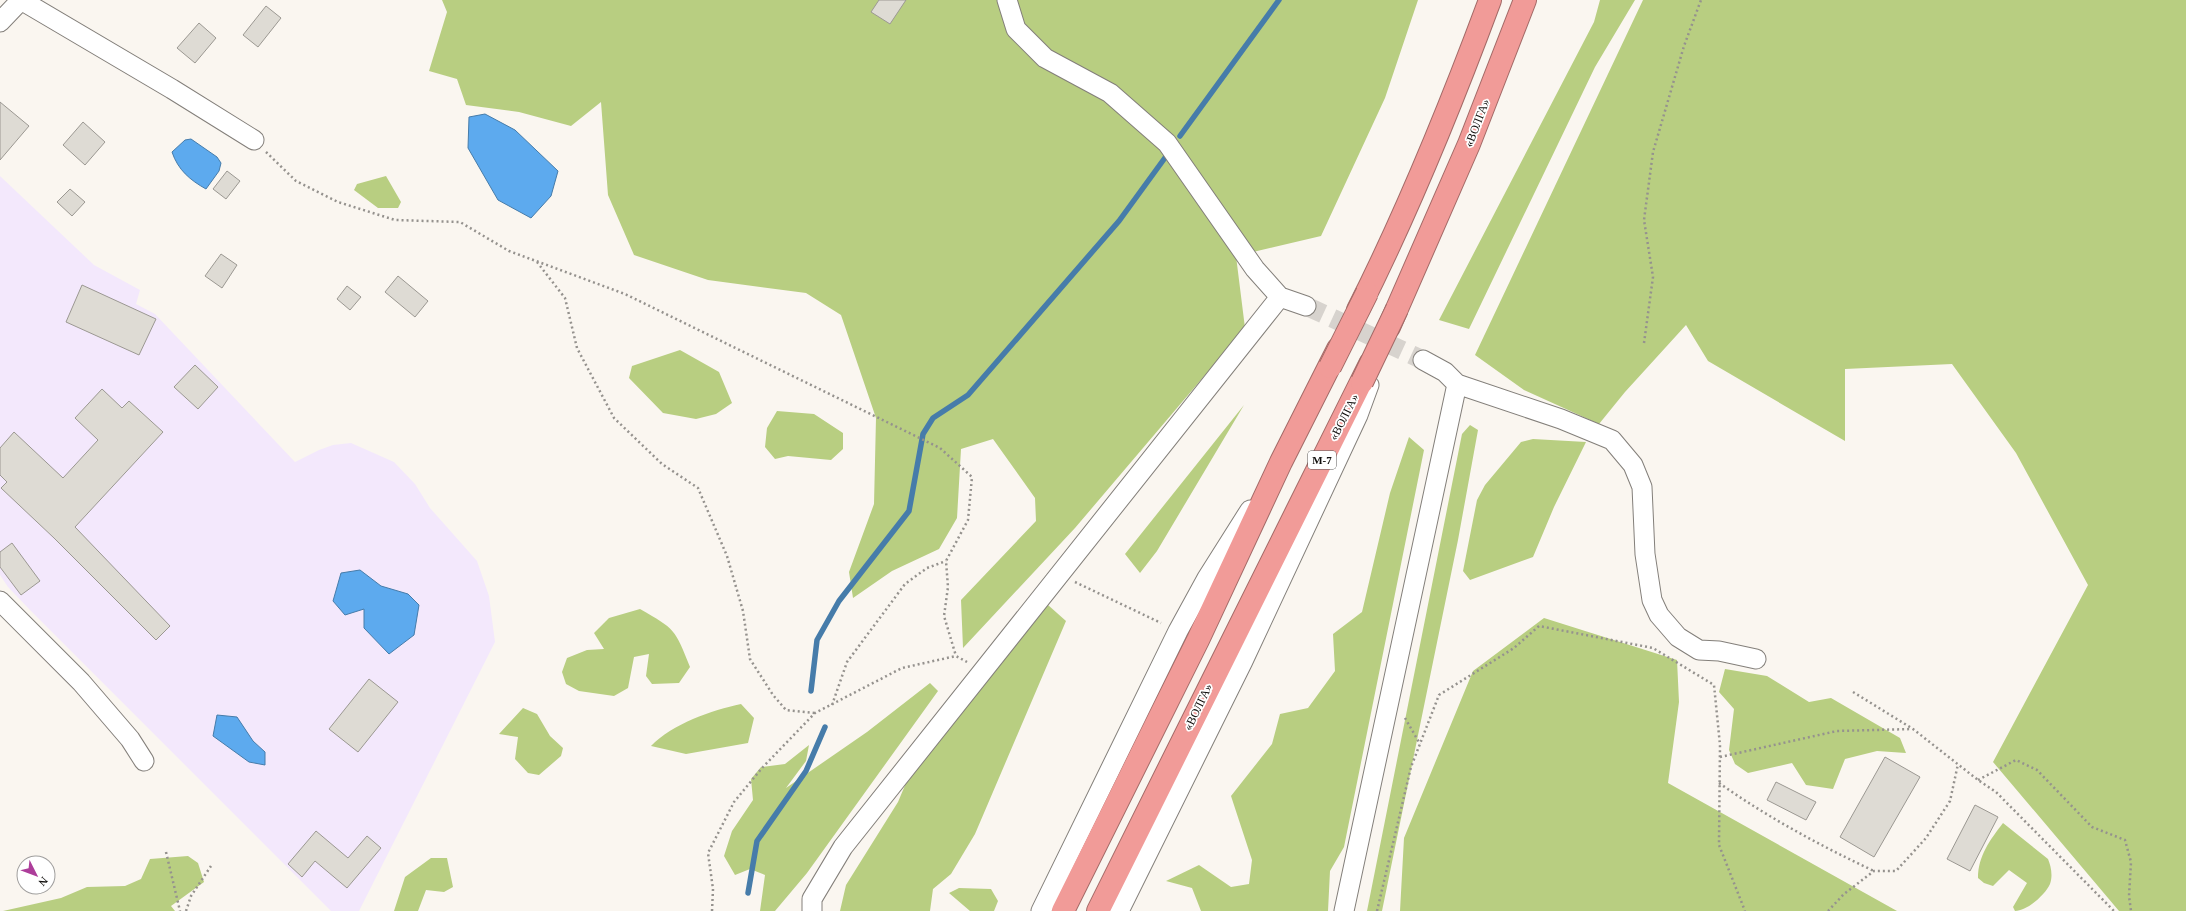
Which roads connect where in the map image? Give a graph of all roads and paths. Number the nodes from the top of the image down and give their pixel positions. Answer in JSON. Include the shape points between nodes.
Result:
{"nodes":[{"id":1,"x":21,"y":0,"type":"edge"},
{"id":2,"x":1007,"y":0,"type":"edge"},
{"id":3,"x":1490,"y":0,"type":"edge"},
{"id":4,"x":1525,"y":0,"type":"edge"},
{"id":5,"x":1701,"y":0,"type":"edge"},
{"id":6,"x":0,"y":22,"type":"edge"},
{"id":7,"x":254,"y":140,"type":"joint"},
{"id":8,"x":537,"y":262,"type":"junction"},
{"id":9,"x":1280,"y":297,"type":"junction"},
{"id":10,"x":1306,"y":306,"type":"tunnel mouth"},
{"id":11,"x":1393,"y":318,"type":"junction"},
{"id":12,"x":1644,"y":343,"type":"dead end"},
{"id":13,"x":1422,"y":360,"type":"tunnel mouth"},
{"id":14,"x":1457,"y":384,"type":"junction"},
{"id":15,"x":1281,"y":462,"type":"junction"},
{"id":16,"x":946,"y":561,"type":"junction"},
{"id":17,"x":1060,"y":575,"type":"junction"},
{"id":18,"x":0,"y":601,"type":"edge"},
{"id":19,"x":1166,"y":625,"type":"dead end"},
{"id":20,"x":956,"y":656,"type":"junction"},
{"id":21,"x":1756,"y":659,"type":"dead end"},
{"id":22,"x":984,"y":671,"type":"junction"},
{"id":23,"x":1852,"y":692,"type":"dead end"},
{"id":24,"x":832,"y":706,"type":"junction"},
{"id":25,"x":815,"y":713,"type":"junction"},
{"id":26,"x":1913,"y":729,"type":"junction"},
{"id":27,"x":1720,"y":757,"type":"junction"},
{"id":28,"x":144,"y":761,"type":"dead end"},
{"id":29,"x":1958,"y":764,"type":"junction"},
{"id":30,"x":1978,"y":780,"type":"junction"},
{"id":31,"x":1719,"y":783,"type":"junction"},
{"id":32,"x":166,"y":852,"type":"dead end"},
{"id":33,"x":211,"y":866,"type":"dead end"},
{"id":34,"x":1874,"y":871,"type":"junction"},
{"id":35,"x":180,"y":911,"type":"edge"},
{"id":36,"x":186,"y":911,"type":"edge"},
{"id":37,"x":712,"y":911,"type":"edge"},
{"id":38,"x":812,"y":911,"type":"edge"},
{"id":39,"x":1041,"y":911,"type":"edge"},
{"id":40,"x":1063,"y":911,"type":"edge"},
{"id":41,"x":1098,"y":911,"type":"edge"},
{"id":42,"x":1119,"y":911,"type":"edge"},
{"id":43,"x":1344,"y":911,"type":"edge"},
{"id":44,"x":1377,"y":911,"type":"edge"},
{"id":45,"x":1745,"y":911,"type":"edge"},
{"id":46,"x":1828,"y":911,"type":"edge"},
{"id":47,"x":2114,"y":911,"type":"edge"},
{"id":48,"x":2131,"y":911,"type":"edge"}],
"edges":[{"from":1,"to":6,"type":"street"},
{"from":1,"to":7,"type":"street"},
{"from":2,"to":9,"type":"street","via":[[1016,29],[1045,58],[1110,93],[1167,144],[1255,269]]},
{"from":3,"to":15,"type":"highway","via":[[1448,112],[1382,264]]},
{"from":4,"to":11,"type":"highway","name":"«ВОЛГА»","via":[[1469,144]]},
{"from":5,"to":12,"type":"path","via":[[1684,46],[1654,152],[1644,220],[1653,277]]},
{"from":7,"to":8,"type":"path","via":[[296,181],[338,202],[395,220],[460,222],[509,252]]},
{"from":8,"to":16,"type":"path","via":[[625,294],[940,448],[972,477],[968,520]]},
{"from":8,"to":25,"type":"path","via":[[564,298],[577,348],[614,418],[662,464],[698,488],[727,556],[743,611],[750,659],[786,710]]},
{"from":9,"to":10,"type":"street"},
{"from":9,"to":17,"type":"street"},
{"from":11,"to":41,"type":"highway","name":"«ВОЛГА»","number":"М-7","bridge":true},
{"from":11,"to":42,"type":"street","via":[[1358,414],[1243,661]]},
{"from":13,"to":14,"type":"street","via":[[1445,372]]},
{"from":14,"to":21,"type":"street","via":[[1561,419],[1612,440],[1633,465],[1642,487],[1645,554],[1652,600],[1659,615],[1678,637],[1698,650],[1719,651]]},
{"from":14,"to":43,"type":"street"},
{"from":15,"to":39,"type":"street","via":[[1207,578],[1178,631]]},
{"from":15,"to":40,"type":"highway","via":[[1198,640]]},
{"from":16,"to":20,"type":"path","via":[[948,587],[944,616]]},
{"from":16,"to":24,"type":"path","via":[[927,568],[905,584],[847,662]]},
{"from":17,"to":19,"type":"path"},
{"from":17,"to":22,"type":"street"},
{"from":18,"to":28,"type":"street","via":[[81,682],[130,739]]},
{"from":20,"to":22,"type":"path"},
{"from":20,"to":24,"type":"path","via":[[902,668]]},
{"from":22,"to":38,"type":"street","via":[[843,847],[812,899]]},
{"from":23,"to":26,"type":"path"},
{"from":24,"to":25,"type":"path"},
{"from":25,"to":37,"type":"path","via":[[762,768],[734,802],[708,853],[713,889]]},
{"from":26,"to":27,"type":"path","via":[[1837,731]]},
{"from":26,"to":29,"type":"path"},
{"from":27,"to":31,"type":"path"},
{"from":27,"to":44,"type":"path","via":[[1714,685],[1653,648],[1539,626],[1514,648],[1439,695],[1411,767]]},
{"from":29,"to":30,"type":"path"},
{"from":29,"to":34,"type":"path","via":[[1950,801],[1926,838],[1896,871]]},
{"from":30,"to":47,"type":"path","via":[[1996,792]]},
{"from":30,"to":48,"type":"path","via":[[2016,760],[2036,770],[2092,827],[2125,840],[2131,862]]},
{"from":31,"to":34,"type":"path","via":[[1754,808],[1800,835]]},
{"from":31,"to":45,"type":"path","via":[[1719,845]]},
{"from":32,"to":35,"type":"path"},
{"from":33,"to":36,"type":"path","via":[[191,896]]},
{"from":34,"to":46,"type":"path","via":[[1844,894]]}]}
